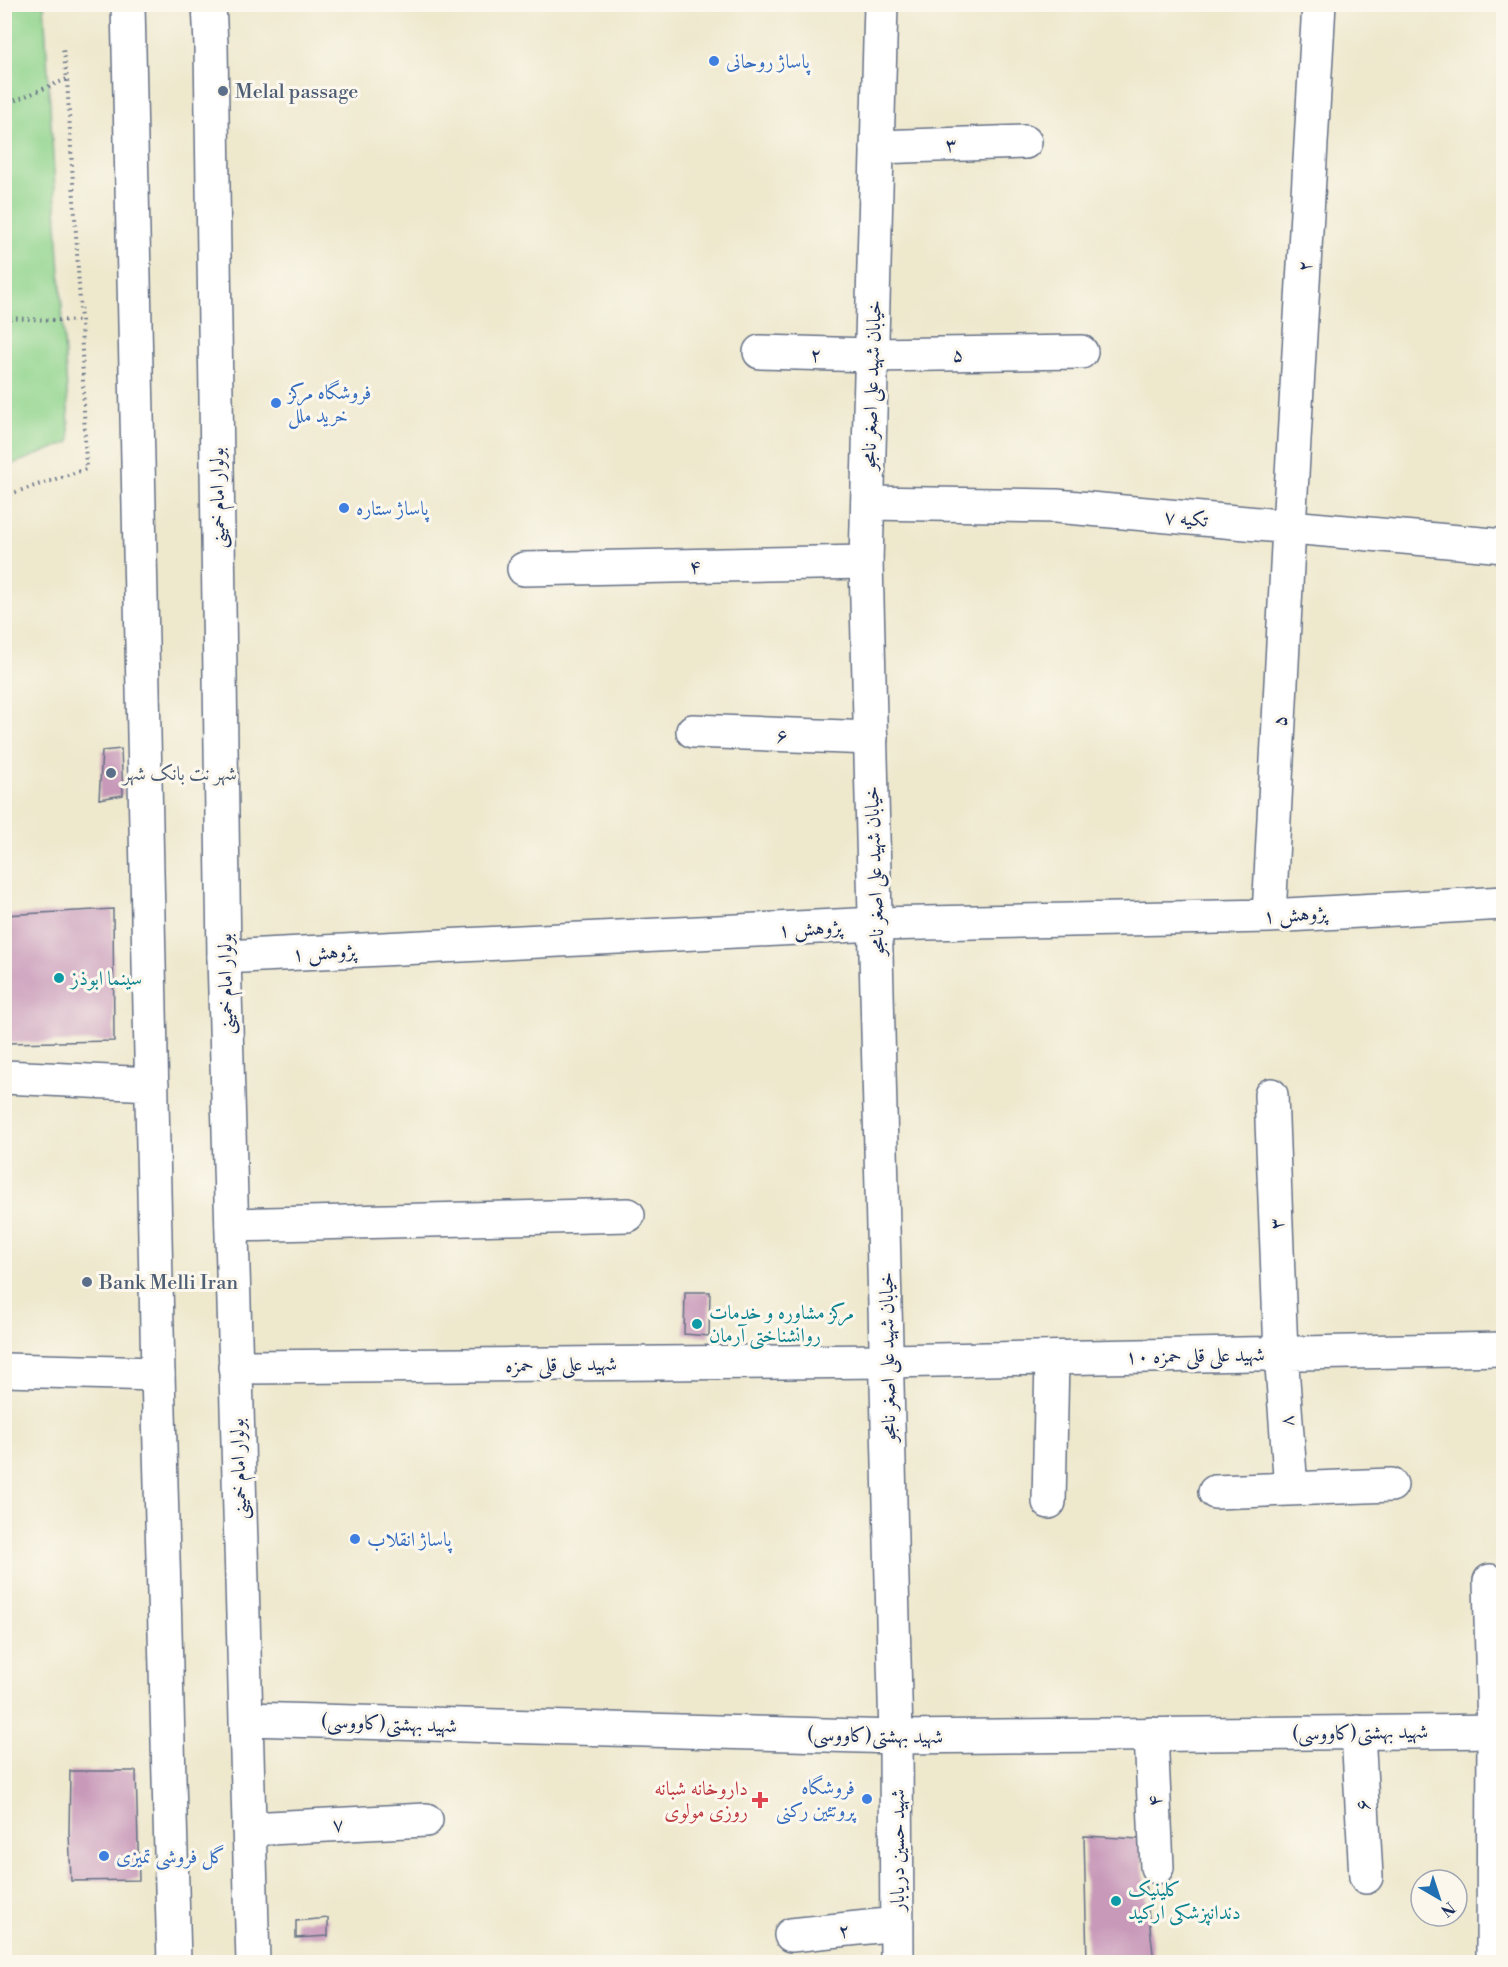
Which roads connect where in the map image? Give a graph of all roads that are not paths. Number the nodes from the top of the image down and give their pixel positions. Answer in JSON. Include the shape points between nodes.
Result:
{"nodes":[{"id":1,"x":128,"y":4,"type":"edge"},
{"id":2,"x":209,"y":4,"type":"edge"},
{"id":3,"x":881,"y":4,"type":"edge"},
{"id":4,"x":1319,"y":4,"type":"edge"},
{"id":5,"x":1025,"y":142,"type":"dead end"},
{"id":6,"x":877,"y":147,"type":"junction"},
{"id":7,"x":760,"y":352,"type":"dead end"},
{"id":8,"x":1082,"y":352,"type":"dead end"},
{"id":9,"x":871,"y":355,"type":"junction"},
{"id":10,"x":868,"y":503,"type":"junction"},
{"id":11,"x":1289,"y":527,"type":"junction"},
{"id":12,"x":1503,"y":546,"type":"edge"},
{"id":13,"x":866,"y":562,"type":"junction"},
{"id":14,"x":524,"y":569,"type":"dead end"},
{"id":15,"x":693,"y":731,"type":"dead end"},
{"id":16,"x":870,"y":738,"type":"junction"},
{"id":17,"x":1503,"y":903,"type":"edge"},
{"id":18,"x":1269,"y":916,"type":"junction"},
{"id":19,"x":876,"y":924,"type":"junction"},
{"id":20,"x":224,"y":957,"type":"junction"},
{"id":21,"x":4,"y":1077,"type":"edge"},
{"id":22,"x":152,"y":1084,"type":"junction"},
{"id":23,"x":1271,"y":1095,"type":"dead end"},
{"id":24,"x":628,"y":1215,"type":"dead end"},
{"id":25,"x":232,"y":1225,"type":"junction"},
{"id":26,"x":1503,"y":1348,"type":"edge"},
{"id":27,"x":1281,"y":1353,"type":"junction"},
{"id":28,"x":1052,"y":1358,"type":"junction"},
{"id":29,"x":887,"y":1361,"type":"junction"},
{"id":30,"x":236,"y":1366,"type":"junction"},
{"id":31,"x":4,"y":1370,"type":"edge"},
{"id":32,"x":158,"y":1374,"type":"junction"},
{"id":33,"x":1391,"y":1485,"type":"dead end"},
{"id":34,"x":1291,"y":1489,"type":"junction"},
{"id":35,"x":1215,"y":1492,"type":"dead end"},
{"id":36,"x":1049,"y":1502,"type":"dead end"},
{"id":37,"x":1490,"y":1581,"type":"dead end"},
{"id":38,"x":246,"y":1719,"type":"junction"},
{"id":39,"x":1498,"y":1731,"type":"edge"},
{"id":40,"x":1358,"y":1732,"type":"junction"},
{"id":41,"x":1150,"y":1734,"type":"junction"},
{"id":42,"x":896,"y":1737,"type":"junction"},
{"id":43,"x":426,"y":1820,"type":"dead end"},
{"id":44,"x":249,"y":1829,"type":"junction"},
{"id":45,"x":1158,"y":1868,"type":"dead end"},
{"id":46,"x":1366,"y":1877,"type":"dead end"},
{"id":47,"x":897,"y":1924,"type":"junction"},
{"id":48,"x":791,"y":1935,"type":"dead end"},
{"id":49,"x":174,"y":1962,"type":"edge"},
{"id":50,"x":253,"y":1962,"type":"edge"},
{"id":51,"x":897,"y":1962,"type":"edge"},
{"id":52,"x":1493,"y":1962,"type":"edge"}],
"edges":[{"from":1,"to":22,"type":"street"},
{"from":2,"to":20,"type":"street","name":"بولوار امام خمینی"},
{"from":3,"to":6,"type":"street","name":"خیابان شهید علی اصغر نامجو"},
{"from":4,"to":11,"type":"street","name":"۲"},
{"from":5,"to":6,"type":"street","name":"۳"},
{"from":6,"to":9,"type":"street","name":"خیابان شهید علی اصغر نامجو"},
{"from":7,"to":9,"type":"street","name":"۲"},
{"from":8,"to":9,"type":"street","name":"۵"},
{"from":9,"to":10,"type":"street","name":"خیابان شهید علی اصغر نامجو"},
{"from":10,"to":11,"type":"street","name":"تکیه ۷","via":[[1056,506]]},
{"from":10,"to":13,"type":"street","name":"خیابان شهید علی اصغر نامجو"},
{"from":11,"to":12,"type":"street","name":"تکیه ۷"},
{"from":11,"to":18,"type":"street","name":"۵"},
{"from":13,"to":14,"type":"street","name":"۴"},
{"from":13,"to":16,"type":"street","name":"خیابان شهید علی اصغر نامجو"},
{"from":15,"to":16,"type":"street","name":"۶"},
{"from":16,"to":19,"type":"street","name":"خیابان شهید علی اصغر نامجو"},
{"from":17,"to":18,"type":"street","name":"پژوهش ۱"},
{"from":18,"to":19,"type":"street","name":"پژوهش ۱"},
{"from":19,"to":20,"type":"street","name":"پژوهش ۱"},
{"from":19,"to":29,"type":"street","name":"خیابان شهید علی اصغر نامجو"},
{"from":20,"to":25,"type":"street","name":"بولوار امام خمینی"},
{"from":21,"to":22,"type":"street"},
{"from":22,"to":32,"type":"street"},
{"from":23,"to":27,"type":"street","name":"۳"},
{"from":24,"to":25,"type":"street"},
{"from":25,"to":30,"type":"street","name":"بولوار امام خمینی"},
{"from":26,"to":27,"type":"street","name":"شهید علی قلی حمزه ۱۰"},
{"from":27,"to":28,"type":"street","name":"شهید علی قلی حمزه ۱۰"},
{"from":27,"to":34,"type":"street","name":"۸"},
{"from":28,"to":29,"type":"street","name":"شهید علی قلی حمزه ۱۰"},
{"from":28,"to":36,"type":"street"},
{"from":29,"to":30,"type":"street","name":"شهید علی قلی حمزه"},
{"from":29,"to":42,"type":"street","name":"خیابان شهید علی اصغر نامجو"},
{"from":30,"to":38,"type":"street","name":"بولوار امام خمینی"},
{"from":31,"to":32,"type":"street"},
{"from":32,"to":49,"type":"street"},
{"from":33,"to":34,"type":"street"},
{"from":34,"to":35,"type":"street"},
{"from":37,"to":39,"type":"street"},
{"from":38,"to":42,"type":"street","name":"شهید بهشتی(کاووسی)"},
{"from":38,"to":44,"type":"street","name":"بولوار امام خمینی"},
{"from":39,"to":40,"type":"street","name":"شهید بهشتی(کاووسی)"},
{"from":39,"to":52,"type":"street"},
{"from":40,"to":41,"type":"street","name":"شهید بهشتی(کاووسی)"},
{"from":40,"to":46,"type":"street","name":"۶"},
{"from":41,"to":42,"type":"street","name":"شهید بهشتی(کاووسی)"},
{"from":41,"to":45,"type":"street","name":"۴"},
{"from":42,"to":47,"type":"street","name":"شهید حسین دریابار"},
{"from":43,"to":44,"type":"street","name":"۷"},
{"from":44,"to":50,"type":"street","name":"بولوار امام خمینی"},
{"from":47,"to":48,"type":"street","name":"۲"},
{"from":47,"to":51,"type":"street","name":"شهید حسین دریابار"}]}
